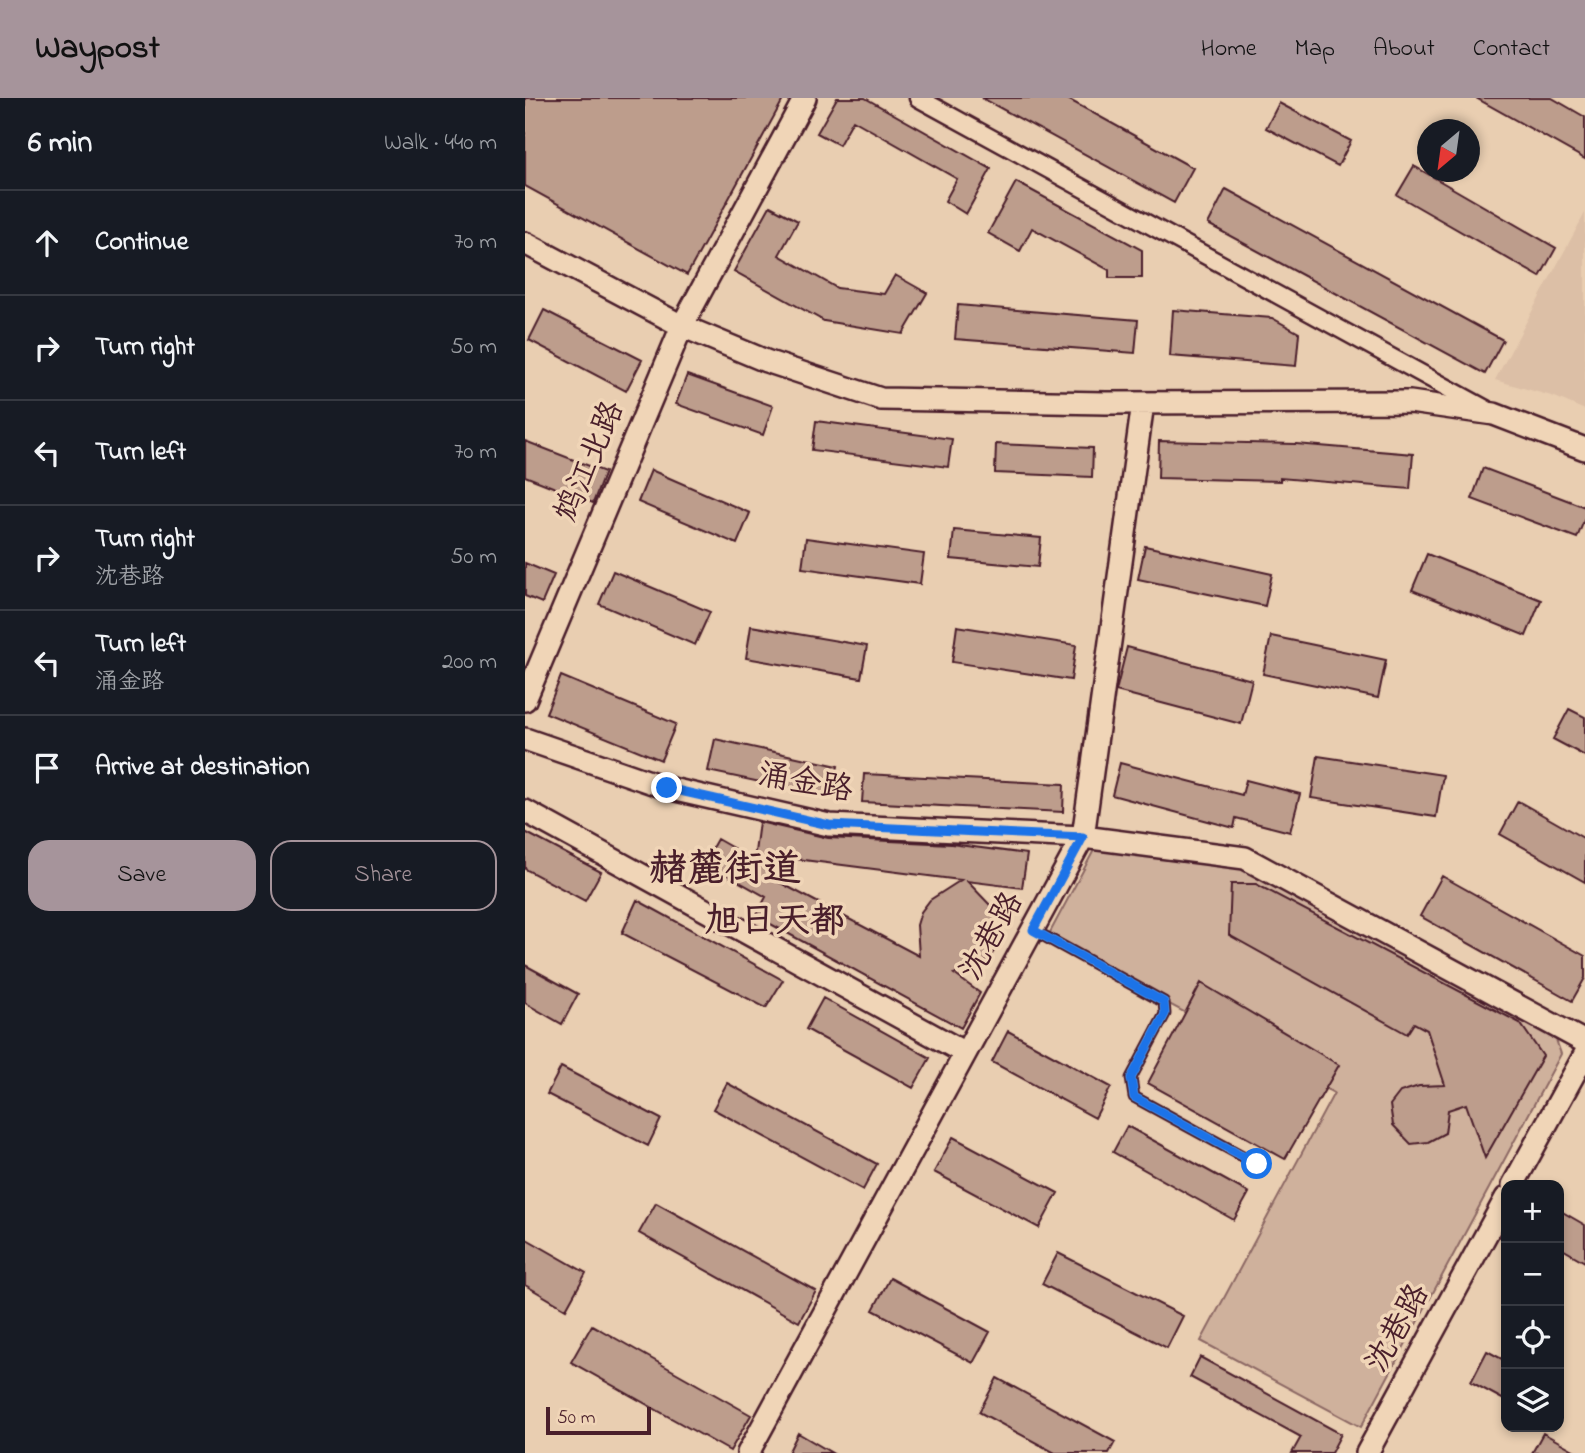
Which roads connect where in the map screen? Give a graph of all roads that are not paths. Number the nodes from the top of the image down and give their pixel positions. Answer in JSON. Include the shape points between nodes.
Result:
{"nodes":[{"id":1,"x":805,"y":98,"type":"edge"},
{"id":2,"x":918,"y":98,"type":"edge"},
{"id":3,"x":525,"y":243,"type":"edge"},
{"id":4,"x":682,"y":326,"type":"junction"},
{"id":5,"x":1143,"y":403,"type":"junction"},
{"id":6,"x":1494,"y":414,"type":"junction"},
{"id":7,"x":1585,"y":449,"type":"edge"},
{"id":8,"x":525,"y":700,"type":"edge"},
{"id":9,"x":525,"y":739,"type":"edge"},
{"id":10,"x":525,"y":811,"type":"edge"},
{"id":11,"x":1083,"y":837,"type":"junction"},
{"id":12,"x":1033,"y":930,"type":"junction"},
{"id":13,"x":1585,"y":1042,"type":"edge"},
{"id":14,"x":965,"y":1053,"type":"junction"},
{"id":15,"x":1585,"y":1054,"type":"edge"},
{"id":16,"x":1257,"y":1164,"type":"dead end"},
{"id":17,"x":1516,"y":1180,"type":"edge"},
{"id":18,"x":1501,"y":1207,"type":"edge"},
{"id":19,"x":748,"y":1453,"type":"edge"},
{"id":20,"x":1367,"y":1453,"type":"edge"}],
"edges":[{"from":1,"to":4,"type":"street","name":"鸩江北路"},
{"from":2,"to":6,"type":"street"},
{"from":3,"to":4,"type":"street"},
{"from":4,"to":5,"type":"street","via":[[766,361],[881,399]]},
{"from":4,"to":8,"type":"street","name":"鸩江北路"},
{"from":5,"to":6,"type":"street","via":[[1410,402]]},
{"from":5,"to":11,"type":"street","name":"沈巷路"},
{"from":6,"to":7,"type":"street"},
{"from":9,"to":11,"type":"street","name":"涌金路","via":[[667,788],[829,825]]},
{"from":10,"to":14,"type":"street"},
{"from":11,"to":12,"type":"street","name":"沈巷路"},
{"from":11,"to":13,"type":"street","name":"涌金路","via":[[1245,858]]},
{"from":12,"to":14,"type":"street","name":"沈巷路"},
{"from":12,"to":16,"type":"lane","via":[[1164,1002],[1165,1014],[1131,1078],[1134,1097]]},
{"from":14,"to":19,"type":"street","name":"沈巷路"},
{"from":15,"to":17,"type":"street"},
{"from":18,"to":20,"type":"street","name":"沈巷路"}]}
